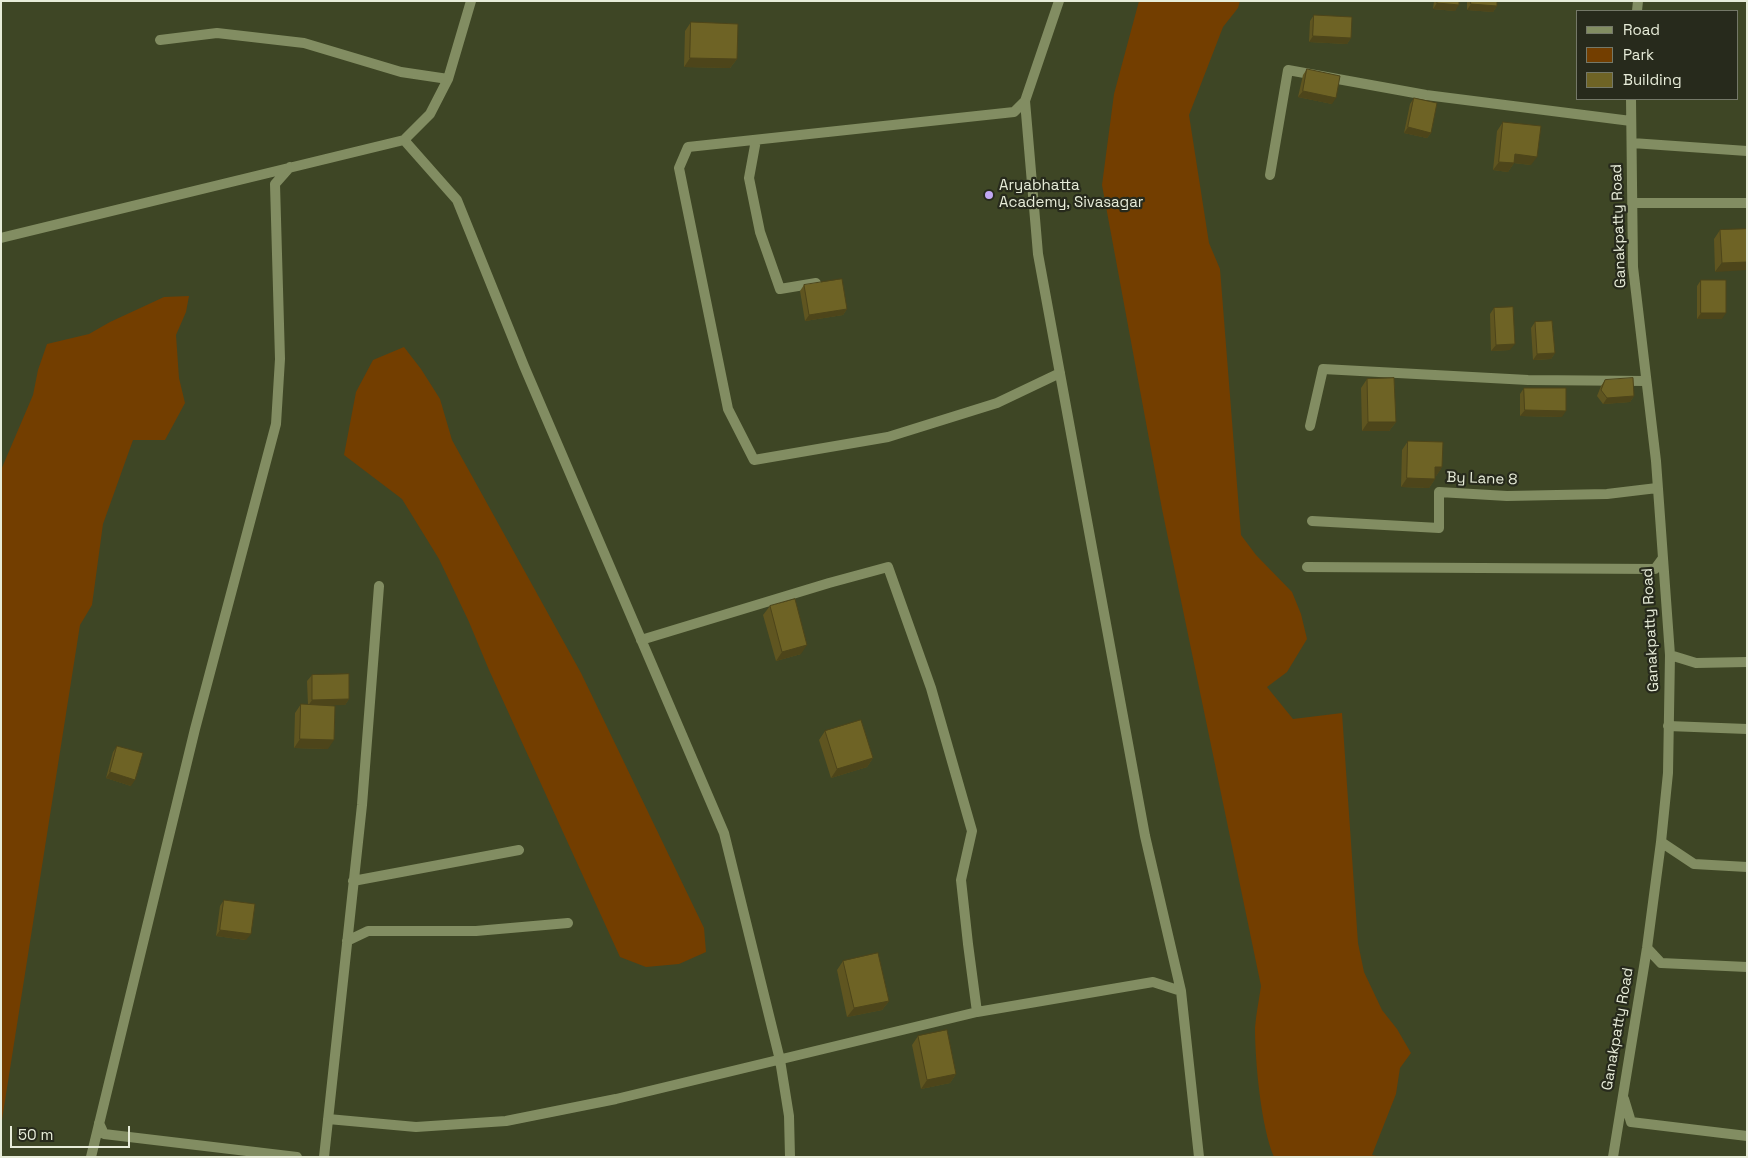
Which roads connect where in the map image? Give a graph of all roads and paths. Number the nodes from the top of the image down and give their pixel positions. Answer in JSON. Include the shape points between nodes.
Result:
{"nodes":[{"id":1,"x":471,"y":1,"type":"edge"},
{"id":2,"x":1059,"y":1,"type":"edge"},
{"id":3,"x":160,"y":40,"type":"dead end"},
{"id":4,"x":448,"y":79,"type":"junction"},
{"id":5,"x":1631,"y":100,"type":"edge"},
{"id":6,"x":1025,"y":101,"type":"junction"},
{"id":7,"x":1631,"y":120,"type":"junction"},
{"id":8,"x":404,"y":140,"type":"junction"},
{"id":9,"x":756,"y":140,"type":"junction"},
{"id":10,"x":1632,"y":143,"type":"junction"},
{"id":11,"x":1747,"y":151,"type":"edge"},
{"id":12,"x":290,"y":167,"type":"junction"},
{"id":13,"x":1270,"y":175,"type":"dead end"},
{"id":14,"x":1633,"y":203,"type":"junction"},
{"id":15,"x":1747,"y":203,"type":"edge"},
{"id":16,"x":1,"y":238,"type":"edge"},
{"id":17,"x":831,"y":281,"type":"edge"},
{"id":18,"x":1060,"y":373,"type":"junction"},
{"id":19,"x":1646,"y":381,"type":"junction"},
{"id":20,"x":1310,"y":426,"type":"dead end"},
{"id":21,"x":1658,"y":488,"type":"junction"},
{"id":22,"x":1312,"y":521,"type":"dead end"},
{"id":23,"x":1663,"y":558,"type":"junction"},
{"id":24,"x":1307,"y":568,"type":"dead end"},
{"id":25,"x":379,"y":586,"type":"dead end"},
{"id":26,"x":641,"y":640,"type":"junction"},
{"id":27,"x":1670,"y":655,"type":"junction"},
{"id":28,"x":1747,"y":662,"type":"edge"},
{"id":29,"x":1668,"y":726,"type":"junction"},
{"id":30,"x":1747,"y":729,"type":"edge"},
{"id":31,"x":1661,"y":842,"type":"junction"},
{"id":32,"x":519,"y":850,"type":"dead end"},
{"id":33,"x":1747,"y":867,"type":"edge"},
{"id":34,"x":354,"y":881,"type":"junction"},
{"id":35,"x":568,"y":923,"type":"dead end"},
{"id":36,"x":347,"y":940,"type":"junction"},
{"id":37,"x":1647,"y":948,"type":"junction"},
{"id":38,"x":1747,"y":967,"type":"edge"},
{"id":39,"x":1181,"y":991,"type":"junction"},
{"id":40,"x":977,"y":1012,"type":"junction"},
{"id":41,"x":780,"y":1060,"type":"junction"},
{"id":42,"x":1622,"y":1095,"type":"junction"},
{"id":43,"x":328,"y":1119,"type":"junction"},
{"id":44,"x":99,"y":1123,"type":"junction"},
{"id":45,"x":1747,"y":1136,"type":"edge"},
{"id":46,"x":90,"y":1157,"type":"edge"},
{"id":47,"x":297,"y":1157,"type":"edge"},
{"id":48,"x":324,"y":1157,"type":"edge"},
{"id":49,"x":790,"y":1157,"type":"edge"},
{"id":50,"x":1199,"y":1157,"type":"edge"},
{"id":51,"x":1613,"y":1157,"type":"edge"}],
"edges":[{"from":1,"to":4,"type":"street"},
{"from":2,"to":6,"type":"street"},
{"from":3,"to":4,"type":"street","via":[[217,33],[304,43],[401,72]]},
{"from":4,"to":8,"type":"street","via":[[430,114]]},
{"from":5,"to":7,"type":"street","name":"Ganakpatty Road"},
{"from":6,"to":9,"type":"street","via":[[1014,112]]},
{"from":6,"to":18,"type":"street","via":[[1038,254]]},
{"from":7,"to":10,"type":"street","name":"Ganakpatty Road"},
{"from":7,"to":13,"type":"street","via":[[1426,95],[1288,70]]},
{"from":8,"to":12,"type":"street"},
{"from":8,"to":26,"type":"street","via":[[457,200]]},
{"from":9,"to":17,"type":"street","via":[[749,178],[760,232],[780,289]]},
{"from":9,"to":18,"type":"street","via":[[688,147],[679,168],[728,409],[754,460],[888,437],[997,403]]},
{"from":10,"to":11,"type":"street"},
{"from":10,"to":14,"type":"street","name":"Ganakpatty Road"},
{"from":12,"to":16,"type":"street"},
{"from":12,"to":44,"type":"street","via":[[275,184],[280,359],[276,424],[193,738]]},
{"from":14,"to":15,"type":"street"},
{"from":14,"to":19,"type":"street","name":"Ganakpatty Road","via":[[1634,267]]},
{"from":18,"to":39,"type":"street","via":[[1145,836]]},
{"from":19,"to":20,"type":"street","via":[[1528,380],[1323,369]]},
{"from":19,"to":21,"type":"street","name":"Ganakpatty Road"},
{"from":21,"to":22,"type":"street","name":"By Lane 8","via":[[1607,494],[1507,496],[1439,492],[1439,528]]},
{"from":21,"to":23,"type":"street","name":"Ganakpatty Road"},
{"from":23,"to":24,"type":"street","via":[[1654,569]]},
{"from":23,"to":27,"type":"street","name":"Ganakpatty Road"},
{"from":25,"to":34,"type":"street"},
{"from":26,"to":40,"type":"street","via":[[888,567],[931,688],[972,831],[961,880]]},
{"from":26,"to":41,"type":"street","via":[[724,833]]},
{"from":27,"to":28,"type":"street","via":[[1696,663]]},
{"from":27,"to":29,"type":"street","name":"Ganakpatty Road"},
{"from":29,"to":30,"type":"street"},
{"from":29,"to":31,"type":"street","name":"Ganakpatty Road","via":[[1668,773]]},
{"from":31,"to":33,"type":"street","via":[[1694,864]]},
{"from":31,"to":37,"type":"street","name":"Ganakpatty Road"},
{"from":32,"to":34,"type":"street"},
{"from":34,"to":36,"type":"street"},
{"from":35,"to":36,"type":"street","via":[[476,931],[368,931]]},
{"from":36,"to":43,"type":"street"},
{"from":37,"to":38,"type":"street","via":[[1661,963]]},
{"from":37,"to":42,"type":"street","name":"Ganakpatty Road"},
{"from":39,"to":40,"type":"street","via":[[1153,982]]},
{"from":39,"to":50,"type":"street"},
{"from":40,"to":41,"type":"street"},
{"from":41,"to":43,"type":"street","via":[[506,1121],[416,1127]]},
{"from":41,"to":49,"type":"street","via":[[789,1116]]},
{"from":42,"to":45,"type":"street","via":[[1631,1122]]},
{"from":42,"to":51,"type":"street","name":"Ganakpatty Road"},
{"from":43,"to":48,"type":"street"},
{"from":44,"to":46,"type":"street"},
{"from":44,"to":47,"type":"street","via":[[104,1134]]}]}
